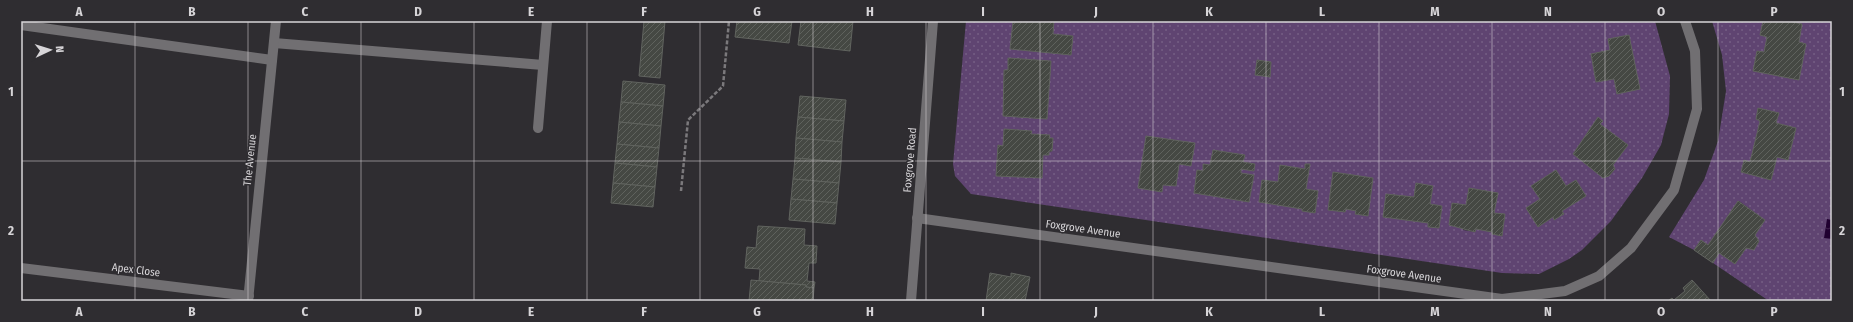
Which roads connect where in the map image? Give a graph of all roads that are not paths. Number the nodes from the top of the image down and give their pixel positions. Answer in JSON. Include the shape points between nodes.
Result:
{"nodes":[{"id":1,"x":276,"y":21,"type":"edge"},
{"id":2,"x":547,"y":21,"type":"edge"},
{"id":3,"x":933,"y":21,"type":"edge"},
{"id":4,"x":1684,"y":21,"type":"edge"},
{"id":5,"x":21,"y":25,"type":"edge"},
{"id":6,"x":274,"y":42,"type":"junction"},
{"id":7,"x":272,"y":60,"type":"junction"},
{"id":8,"x":543,"y":65,"type":"junction"},
{"id":9,"x":538,"y":128,"type":"dead end"},
{"id":10,"x":917,"y":218,"type":"junction"},
{"id":11,"x":21,"y":268,"type":"edge"},
{"id":12,"x":249,"y":298,"type":"edge"},
{"id":13,"x":911,"y":301,"type":"edge"}],
"edges":[{"from":1,"to":6,"type":"street","name":"The Avenue"},
{"from":2,"to":8,"type":"street"},
{"from":3,"to":10,"type":"street","name":"Foxgrove Road"},
{"from":4,"to":10,"type":"street","name":"Foxgrove Avenue","via":[[1695,51],[1697,110],[1674,190],[1631,248],[1599,276],[1564,291],[1502,300]]},
{"from":5,"to":7,"type":"street"},
{"from":6,"to":7,"type":"street","name":"The Avenue"},
{"from":6,"to":8,"type":"street"},
{"from":7,"to":12,"type":"street","name":"The Avenue"},
{"from":8,"to":9,"type":"street"},
{"from":10,"to":13,"type":"street","name":"Foxgrove Road"},
{"from":11,"to":12,"type":"street","name":"Apex Close"}]}
